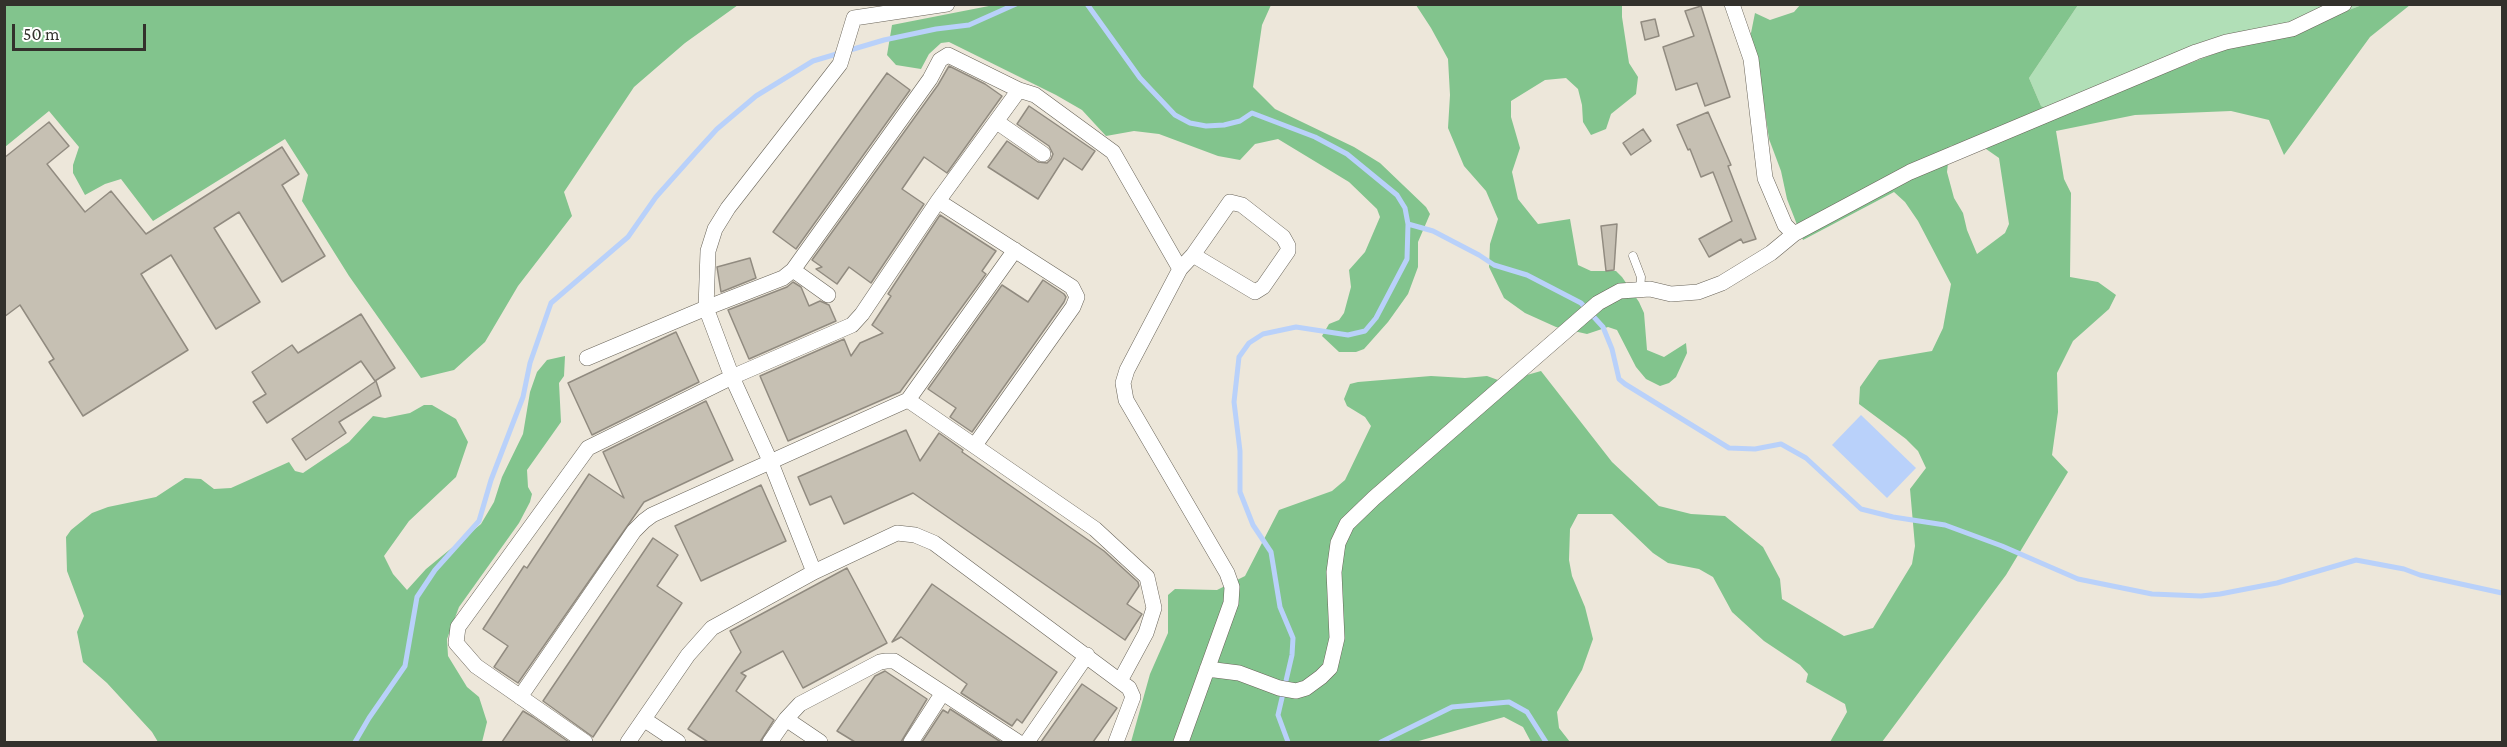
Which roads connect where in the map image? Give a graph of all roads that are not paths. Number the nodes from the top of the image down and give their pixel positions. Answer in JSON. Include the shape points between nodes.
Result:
{"nodes":[{"id":1,"x":948,"y":4,"type":"edge"},
{"id":2,"x":1732,"y":4,"type":"edge"},
{"id":3,"x":2344,"y":4,"type":"edge"},
{"id":4,"x":1019,"y":90,"type":"junction"},
{"id":5,"x":998,"y":122,"type":"junction"},
{"id":6,"x":1043,"y":154,"type":"dead end"},
{"id":7,"x":938,"y":201,"type":"junction"},
{"id":8,"x":1794,"y":234,"type":"junction"},
{"id":9,"x":1015,"y":250,"type":"junction"},
{"id":10,"x":1193,"y":255,"type":"junction"},
{"id":11,"x":1633,"y":256,"type":"dead end"},
{"id":12,"x":1180,"y":269,"type":"junction"},
{"id":13,"x":793,"y":270,"type":"junction"},
{"id":14,"x":1640,"y":290,"type":"junction"},
{"id":15,"x":828,"y":295,"type":"dead end"},
{"id":16,"x":706,"y":308,"type":"junction"},
{"id":17,"x":587,"y":358,"type":"dead end"},
{"id":18,"x":732,"y":377,"type":"junction"},
{"id":19,"x":908,"y":400,"type":"junction"},
{"id":20,"x":975,"y":446,"type":"junction"},
{"id":21,"x":771,"y":463,"type":"junction"},
{"id":22,"x":814,"y":572,"type":"junction"},
{"id":23,"x":1087,"y":654,"type":"junction"},
{"id":24,"x":1208,"y":669,"type":"junction"},
{"id":25,"x":1120,"y":681,"type":"junction"},
{"id":26,"x":942,"y":694,"type":"junction"},
{"id":27,"x":520,"y":697,"type":"junction"},
{"id":28,"x":786,"y":719,"type":"junction"},
{"id":29,"x":645,"y":720,"type":"junction"},
{"id":30,"x":585,"y":742,"type":"edge"},
{"id":31,"x":628,"y":742,"type":"edge"},
{"id":32,"x":678,"y":742,"type":"edge"},
{"id":33,"x":770,"y":742,"type":"edge"},
{"id":34,"x":820,"y":742,"type":"edge"},
{"id":35,"x":911,"y":742,"type":"edge"},
{"id":36,"x":1018,"y":742,"type":"edge"},
{"id":37,"x":1027,"y":742,"type":"edge"},
{"id":38,"x":1116,"y":742,"type":"edge"},
{"id":39,"x":1181,"y":742,"type":"edge"}],
"edges":[{"from":1,"to":16,"type":"street","via":[[854,18],[840,64],[715,229],[708,251]]},
{"from":2,"to":8,"type":"street","via":[[1750,59],[1765,178],[1785,225]]},
{"from":3,"to":8,"type":"street","via":[[2292,29],[2196,52],[1910,172]]},
{"from":4,"to":5,"type":"street"},
{"from":4,"to":12,"type":"street","via":[[1035,95],[1113,152]]},
{"from":4,"to":13,"type":"street","via":[[953,56],[940,60],[930,80]]},
{"from":5,"to":6,"type":"street"},
{"from":5,"to":7,"type":"street"},
{"from":7,"to":9,"type":"street"},
{"from":7,"to":18,"type":"street","via":[[852,326]]},
{"from":8,"to":14,"type":"street","via":[[1722,283],[1698,292]]},
{"from":9,"to":19,"type":"street"},
{"from":9,"to":20,"type":"street","via":[[1072,287],[1077,297]]},
{"from":10,"to":10,"type":"street","via":[[1230,202],[1242,205],[1283,237],[1288,246],[1263,287],[1255,292]]},
{"from":10,"to":12,"type":"street"},
{"from":11,"to":14,"type":"lane","via":[[1641,277]]},
{"from":12,"to":24,"type":"street","via":[[1123,383],[1126,400],[1232,587],[1231,603]]},
{"from":13,"to":15,"type":"street"},
{"from":13,"to":16,"type":"street","via":[[783,278]]},
{"from":14,"to":24,"type":"street","via":[[1620,291],[1598,303],[1347,524],[1338,543],[1334,572],[1337,638],[1330,668],[1306,688],[1296,691],[1239,673]]},
{"from":16,"to":17,"type":"street"},
{"from":16,"to":18,"type":"street"},
{"from":18,"to":21,"type":"street"},
{"from":18,"to":27,"type":"street","via":[[588,448],[458,627],[456,643],[476,666]]},
{"from":19,"to":20,"type":"street"},
{"from":19,"to":21,"type":"street"},
{"from":20,"to":25,"type":"street","via":[[1095,529],[1147,577],[1154,608],[1146,633]]},
{"from":21,"to":22,"type":"street"},
{"from":21,"to":27,"type":"street","via":[[644,521]]},
{"from":22,"to":23,"type":"street","via":[[897,533],[915,535],[934,543]]},
{"from":22,"to":29,"type":"street","via":[[712,628],[688,655]]},
{"from":23,"to":25,"type":"street"},
{"from":23,"to":37,"type":"street"},
{"from":24,"to":39,"type":"street"},
{"from":25,"to":38,"type":"street","via":[[1134,697]]},
{"from":26,"to":28,"type":"street","via":[[894,661],[886,661],[800,704]]},
{"from":26,"to":35,"type":"street"},
{"from":26,"to":36,"type":"street"},
{"from":27,"to":30,"type":"street"},
{"from":28,"to":33,"type":"street"},
{"from":28,"to":34,"type":"street"},
{"from":29,"to":31,"type":"street"},
{"from":29,"to":32,"type":"street"}]}
